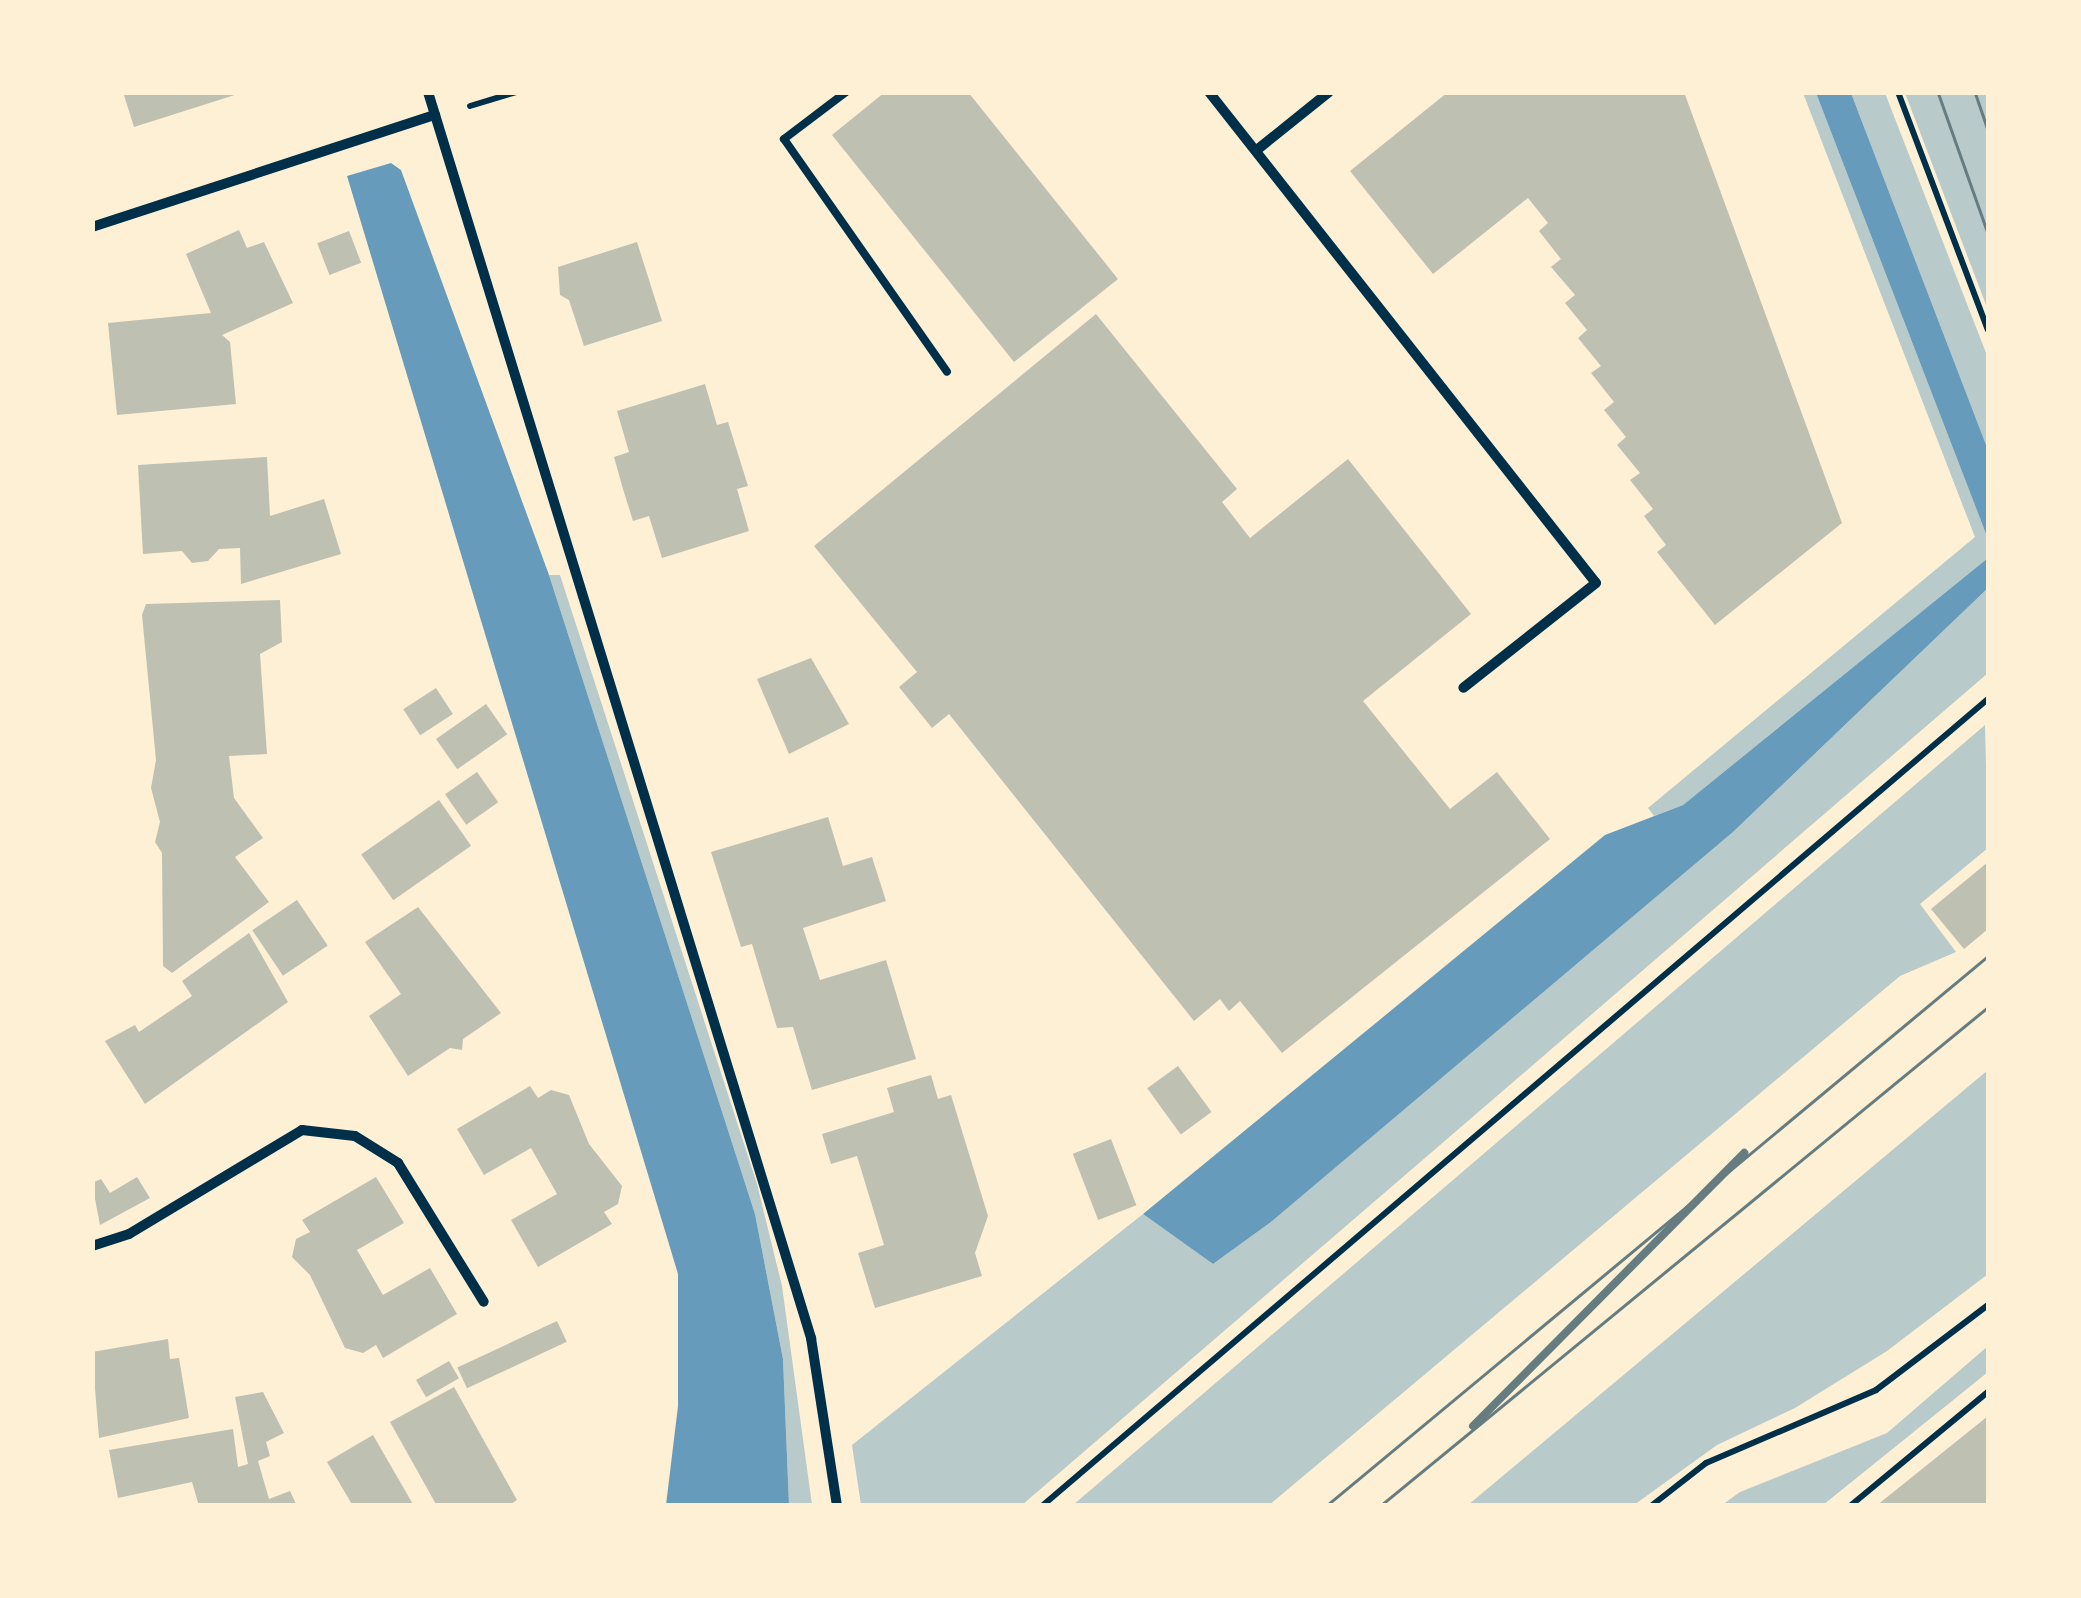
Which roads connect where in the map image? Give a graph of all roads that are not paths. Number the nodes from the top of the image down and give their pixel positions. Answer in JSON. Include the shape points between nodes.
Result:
{"nodes":[{"id":1,"x":428,"y":92,"type":"edge"},
{"id":2,"x":846,"y":92,"type":"edge"},
{"id":3,"x":1210,"y":92,"type":"edge"},
{"id":4,"x":1329,"y":92,"type":"edge"},
{"id":5,"x":435,"y":115,"type":"junction"},
{"id":6,"x":1258,"y":150,"type":"junction"},
{"id":7,"x":92,"y":227,"type":"edge"},
{"id":8,"x":947,"y":372,"type":"dead end"},
{"id":9,"x":1462,"y":688,"type":"dead end"},
{"id":10,"x":92,"y":1246,"type":"edge"},
{"id":11,"x":484,"y":1302,"type":"dead end"},
{"id":12,"x":837,"y":1506,"type":"edge"}],
"edges":[{"from":1,"to":5,"type":"street"},
{"from":2,"to":8,"type":"lane","via":[[784,138]]},
{"from":3,"to":6,"type":"street"},
{"from":4,"to":6,"type":"street"},
{"from":5,"to":7,"type":"street"},
{"from":5,"to":12,"type":"street","via":[[811,1338]]},
{"from":6,"to":9,"type":"street","via":[[1596,583]]},
{"from":10,"to":11,"type":"street","via":[[129,1234],[302,1130],[355,1136],[398,1163]]}]}
